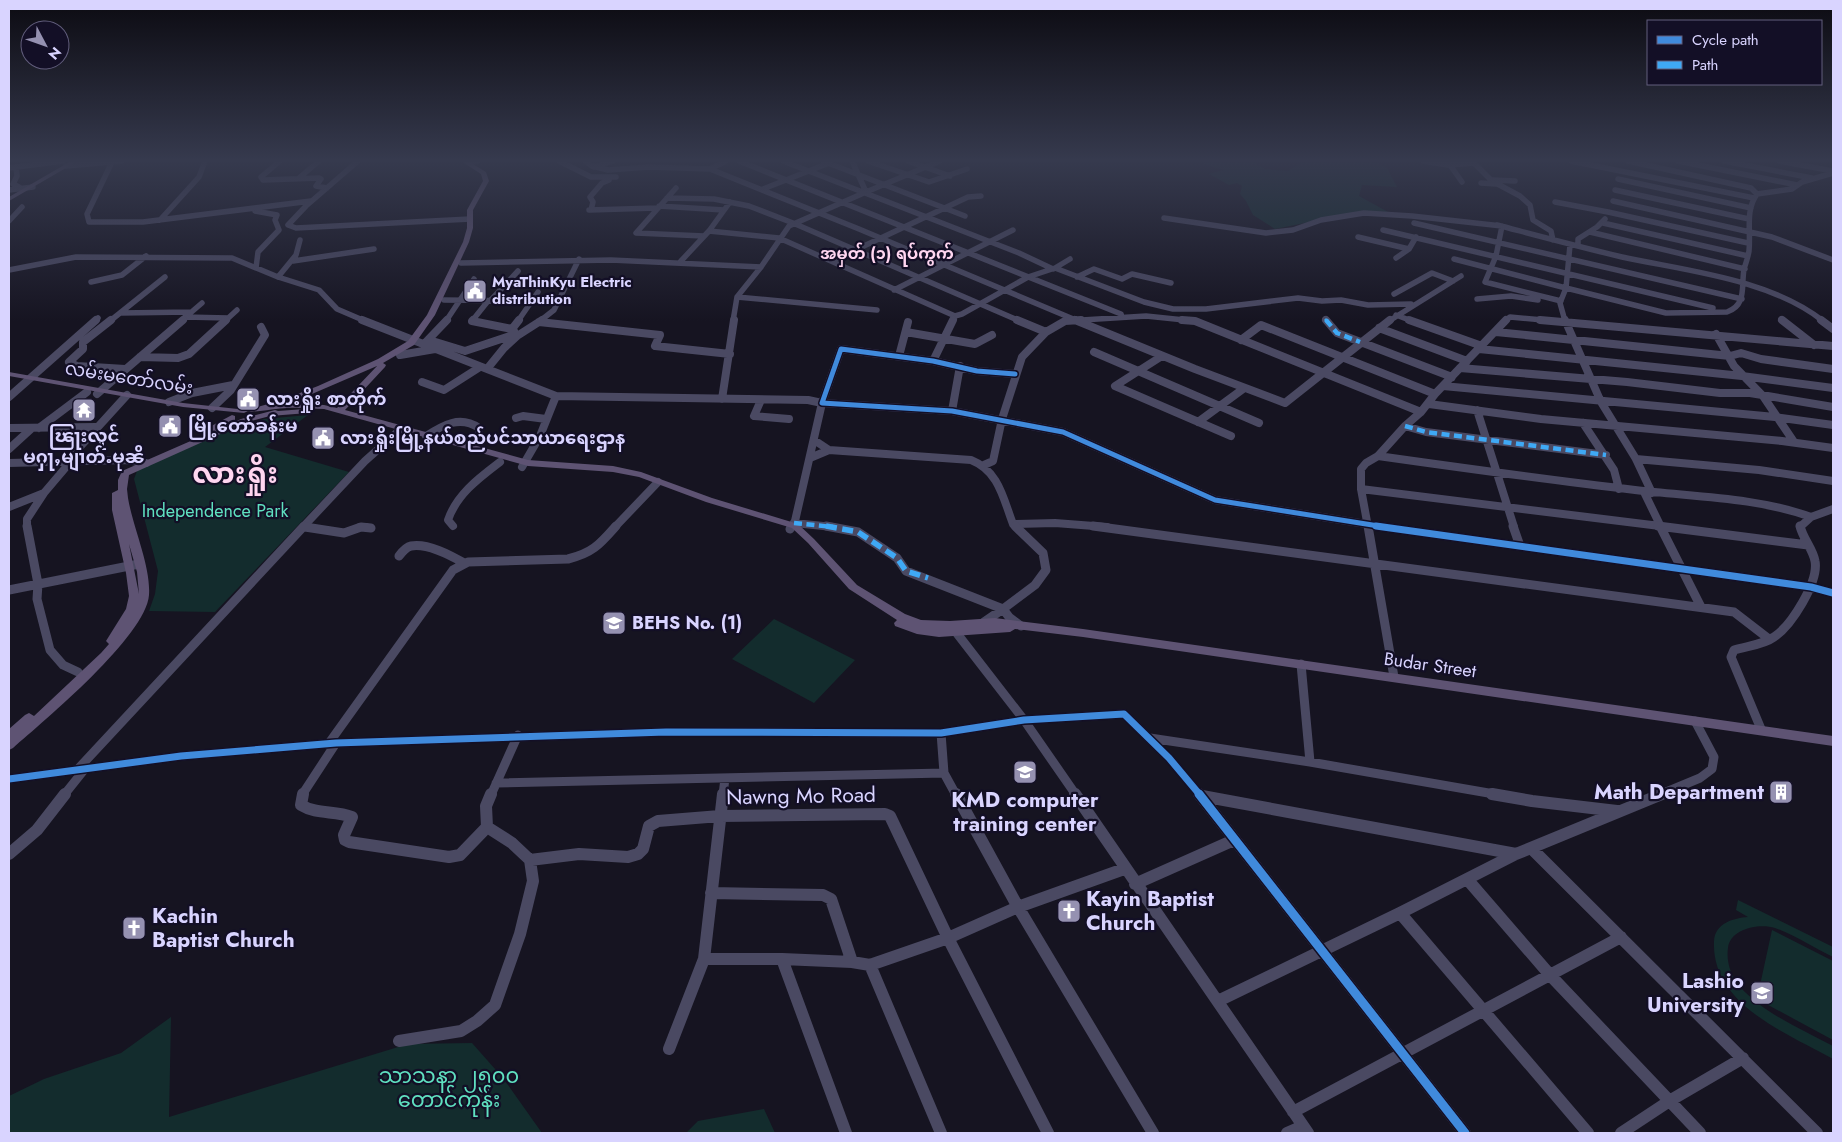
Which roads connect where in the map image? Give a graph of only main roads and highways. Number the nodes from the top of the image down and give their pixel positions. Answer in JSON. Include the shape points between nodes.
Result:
{"nodes":[{"id":1,"x":470,"y":214,"type":"edge"},
{"id":2,"x":474,"y":214,"type":"edge"},
{"id":3,"x":441,"y":299,"type":"junction"},
{"id":4,"x":421,"y":342,"type":"junction"},
{"id":5,"x":382,"y":365,"type":"junction"},
{"id":6,"x":9,"y":374,"type":"edge"},
{"id":7,"x":9,"y":379,"type":"edge"},
{"id":8,"x":28,"y":380,"type":"junction"},
{"id":9,"x":99,"y":392,"type":"junction"},
{"id":10,"x":318,"y":393,"type":"junction"},
{"id":11,"x":125,"y":397,"type":"junction"},
{"id":12,"x":290,"y":405,"type":"junction"},
{"id":13,"x":324,"y":407,"type":"junction"},
{"id":14,"x":212,"y":410,"type":"junction"},
{"id":15,"x":340,"y":410,"type":"junction"},
{"id":16,"x":268,"y":411,"type":"junction"},
{"id":17,"x":247,"y":416,"type":"junction"},
{"id":18,"x":233,"y":418,"type":"junction"},
{"id":19,"x":210,"y":429,"type":"junction"},
{"id":20,"x":399,"y":430,"type":"junction"},
{"id":21,"x":144,"y":462,"type":"junction"},
{"id":22,"x":524,"y":465,"type":"junction"},
{"id":23,"x":134,"y":565,"type":"junction"},
{"id":24,"x":1021,"y":626,"type":"junction"},
{"id":25,"x":953,"y":628,"type":"junction"},
{"id":26,"x":9,"y":736,"type":"edge"},
{"id":27,"x":1833,"y":741,"type":"edge"},
{"id":28,"x":9,"y":745,"type":"edge"}],
"edges":[{"from":1,"to":3,"type":"main road","via":[[466,242]]},
{"from":2,"to":3,"type":"main road","via":[[474,234]]},
{"from":3,"to":4,"type":"main road"},
{"from":4,"to":5,"type":"main road"},
{"from":4,"to":16,"type":"main road"},
{"from":5,"to":10,"type":"main road"},
{"from":5,"to":15,"type":"main road"},
{"from":6,"to":8,"type":"main road","name":"လမ်းမတော်လမ်း"},
{"from":7,"to":8,"type":"main road","name":"လမ်းမတော်လမ်း"},
{"from":8,"to":9,"type":"main road","name":"လမ်းမတော်လမ်း"},
{"from":8,"to":9,"type":"main road","name":"လမ်းမတော်လမ်း"},
{"from":9,"to":11,"type":"main road","name":"လမ်းမတော်လမ်း"},
{"from":10,"to":12,"type":"main road"},
{"from":10,"to":13,"type":"main road","via":[[314,399]]},
{"from":11,"to":14,"type":"main road","name":"လမ်းမတော်လမ်း"},
{"from":11,"to":14,"type":"main road","name":"လမ်းမတော်လမ်း"},
{"from":12,"to":13,"type":"main road"},
{"from":12,"to":16,"type":"main road"},
{"from":13,"to":15,"type":"main road"},
{"from":14,"to":17,"type":"main road","name":"လမ်းမတော်လမ်း"},
{"from":14,"to":18,"type":"main road","name":"လမ်းမတော်လမ်း"},
{"from":14,"to":19,"type":"main road","via":[[216,418]]},
{"from":15,"to":20,"type":"main road"},
{"from":16,"to":17,"type":"main road"},
{"from":16,"to":20,"type":"main road","via":[[318,411]]},
{"from":17,"to":18,"type":"main road"},
{"from":17,"to":21,"type":"main road"},
{"from":18,"to":19,"type":"main road"},
{"from":19,"to":21,"type":"main road"},
{"from":20,"to":22,"type":"main road"},
{"from":20,"to":22,"type":"main road","via":[[500,462]]},
{"from":21,"to":23,"type":"main road","via":[[122,478]]},
{"from":22,"to":25,"type":"main road","via":[[609,472],[638,478],[704,503],[792,526],[847,589],[876,610],[917,630],[939,633]]},
{"from":23,"to":26,"type":"main road","via":[[131,609],[113,638]]},
{"from":23,"to":28,"type":"main road","via":[[144,593],[143,602],[126,632],[102,659]]},
{"from":24,"to":25,"type":"main road"},
{"from":24,"to":25,"type":"main road","via":[[984,622]]},
{"from":24,"to":27,"type":"main road","name":"Budar Street"}]}
